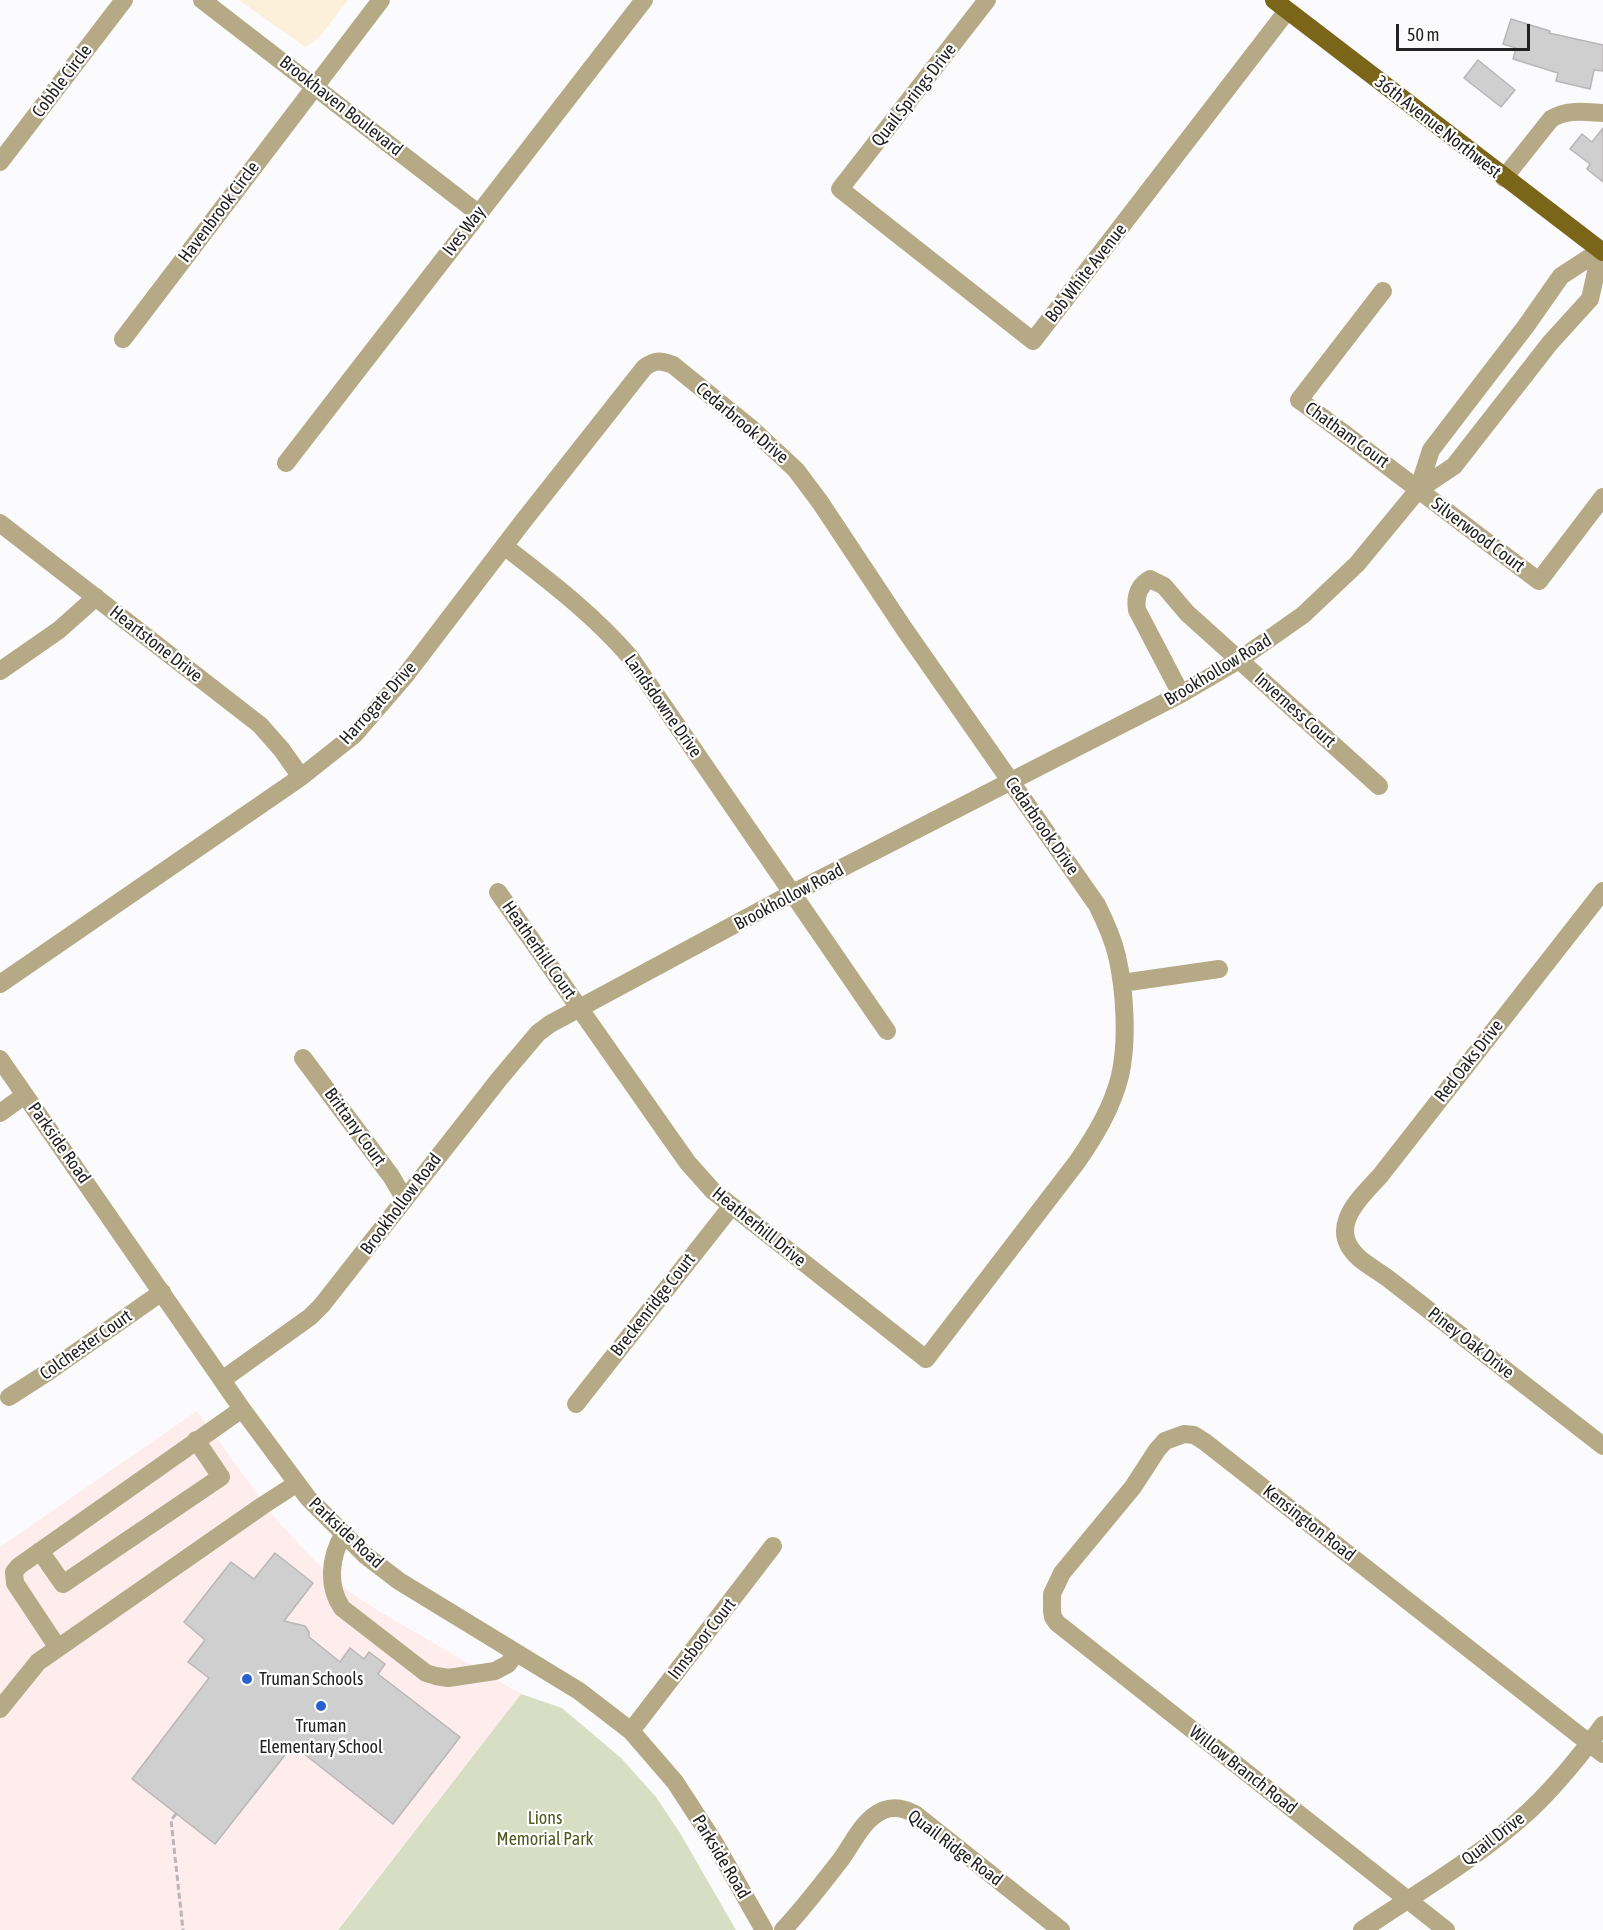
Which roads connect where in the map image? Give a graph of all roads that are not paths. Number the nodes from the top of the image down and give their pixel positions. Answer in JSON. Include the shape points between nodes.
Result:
{"nodes":[{"id":1,"x":124,"y":0,"type":"edge"},
{"id":2,"x":202,"y":0,"type":"edge"},
{"id":3,"x":381,"y":0,"type":"edge"},
{"id":4,"x":644,"y":0,"type":"edge"},
{"id":5,"x":987,"y":0,"type":"edge"},
{"id":6,"x":1280,"y":5,"type":"edge"},
{"id":7,"x":315,"y":86,"type":"junction"},
{"id":8,"x":1603,"y":113,"type":"edge"},
{"id":9,"x":0,"y":162,"type":"edge"},
{"id":10,"x":1504,"y":177,"type":"junction"},
{"id":11,"x":840,"y":189,"type":"joint"},
{"id":12,"x":478,"y":213,"type":"junction"},
{"id":13,"x":1602,"y":251,"type":"edge"},
{"id":14,"x":1383,"y":291,"type":"dead end"},
{"id":15,"x":123,"y":339,"type":"dead end"},
{"id":16,"x":651,"y":363,"type":"joint"},
{"id":17,"x":286,"y":463,"type":"dead end"},
{"id":18,"x":1418,"y":490,"type":"junction"},
{"id":19,"x":1603,"y":497,"type":"edge"},
{"id":20,"x":0,"y":523,"type":"edge"},
{"id":21,"x":504,"y":546,"type":"junction"},
{"id":22,"x":96,"y":597,"type":"junction"},
{"id":23,"x":1239,"y":660,"type":"junction"},
{"id":24,"x":0,"y":671,"type":"edge"},
{"id":25,"x":1181,"y":694,"type":"junction"},
{"id":26,"x":301,"y":777,"type":"junction"},
{"id":27,"x":1011,"y":782,"type":"junction"},
{"id":28,"x":1378,"y":786,"type":"dead end"},
{"id":29,"x":1603,"y":891,"type":"edge"},
{"id":30,"x":498,"y":892,"type":"dead end"},
{"id":31,"x":791,"y":894,"type":"junction"},
{"id":32,"x":1219,"y":969,"type":"dead end"},
{"id":33,"x":1122,"y":983,"type":"junction"},
{"id":34,"x":0,"y":984,"type":"edge"},
{"id":35,"x":579,"y":1008,"type":"junction"},
{"id":36,"x":886,"y":1031,"type":"dead end"},
{"id":37,"x":303,"y":1058,"type":"dead end"},
{"id":38,"x":0,"y":1059,"type":"edge"},
{"id":39,"x":25,"y":1095,"type":"junction"},
{"id":40,"x":0,"y":1113,"type":"edge"},
{"id":41,"x":404,"y":1198,"type":"junction"},
{"id":42,"x":731,"y":1207,"type":"junction"},
{"id":43,"x":1346,"y":1235,"type":"joint"},
{"id":44,"x":162,"y":1292,"type":"junction"},
{"id":45,"x":926,"y":1359,"type":"joint"},
{"id":46,"x":222,"y":1380,"type":"junction"},
{"id":47,"x":9,"y":1396,"type":"dead end"},
{"id":48,"x":576,"y":1404,"type":"dead end"},
{"id":49,"x":242,"y":1409,"type":"junction"},
{"id":50,"x":196,"y":1440,"type":"junction"},
{"id":51,"x":1603,"y":1446,"type":"edge"},
{"id":52,"x":296,"y":1484,"type":"junction"},
{"id":53,"x":343,"y":1535,"type":"junction"},
{"id":54,"x":773,"y":1546,"type":"dead end"},
{"id":55,"x":40,"y":1551,"type":"junction"},
{"id":56,"x":1051,"y":1602,"type":"joint"},
{"id":57,"x":58,"y":1648,"type":"junction"},
{"id":58,"x":516,"y":1653,"type":"junction"},
{"id":59,"x":0,"y":1709,"type":"edge"},
{"id":60,"x":1603,"y":1725,"type":"edge"},
{"id":61,"x":631,"y":1731,"type":"junction"},
{"id":62,"x":1597,"y":1748,"type":"edge"},
{"id":63,"x":1408,"y":1900,"type":"junction"},
{"id":64,"x":764,"y":1930,"type":"edge"},
{"id":65,"x":783,"y":1930,"type":"edge"},
{"id":66,"x":1061,"y":1930,"type":"edge"},
{"id":67,"x":1362,"y":1930,"type":"edge"},
{"id":68,"x":1446,"y":1930,"type":"edge"}],
"edges":[{"from":1,"to":9,"type":"street","name":"Cobble Circle"},
{"from":2,"to":7,"type":"street","name":"Brookhaven Boulevard"},
{"from":3,"to":7,"type":"street","name":"Havenbrook Circle"},
{"from":4,"to":12,"type":"street","name":"Ives Way"},
{"from":5,"to":11,"type":"street","name":"Quail Springs Drive"},
{"from":6,"to":10,"type":"main road","name":"36th Avenue Northwest"},
{"from":6,"to":11,"type":"street","name":"Bob White Avenue","via":[[1033,341]]},
{"from":7,"to":12,"type":"street","name":"Brookhaven Boulevard"},
{"from":7,"to":15,"type":"street","name":"Havenbrook Circle"},
{"from":8,"to":10,"type":"street","via":[[1560,113]]},
{"from":10,"to":13,"type":"main road","name":"36th Avenue Northwest"},
{"from":12,"to":17,"type":"street","name":"Ives Way"},
{"from":13,"to":18,"type":"street","name":"Brookhollow Road","via":[[1562,276],[1431,450]]},
{"from":13,"to":18,"type":"street","name":"Brookhollow Road","via":[[1590,299],[1550,343],[1454,466]]},
{"from":14,"to":18,"type":"street","name":"Chatham Court","via":[[1299,400]]},
{"from":16,"to":21,"type":"street","name":"Harrogate Drive"},
{"from":16,"to":27,"type":"street","name":"Cedarbrook Drive","via":[[663,361],[673,365],[753,429],[796,470]]},
{"from":18,"to":19,"type":"street","name":"Silverwood Court","via":[[1539,581]]},
{"from":18,"to":23,"type":"street","name":"Brookhollow Road","via":[[1357,564],[1330,590],[1303,615]]},
{"from":20,"to":22,"type":"street","name":"Heartstone Drive"},
{"from":21,"to":26,"type":"street","name":"Harrogate Drive","via":[[377,710],[354,735]]},
{"from":21,"to":31,"type":"street","name":"Landsdowne Drive","via":[[576,602],[630,657]]},
{"from":22,"to":24,"type":"street","via":[[59,630]]},
{"from":22,"to":26,"type":"street","name":"Heartstone Drive","via":[[260,725]]},
{"from":23,"to":25,"type":"street","name":"Brookhollow Road"},
{"from":23,"to":25,"type":"street","name":"Inverness Court","via":[[1187,613],[1164,586],[1150,579],[1136,599],[1137,610]]},
{"from":23,"to":28,"type":"street","name":"Inverness Court"},
{"from":25,"to":27,"type":"street","name":"Brookhollow Road"},
{"from":26,"to":34,"type":"street","name":"Harrogate Drive"},
{"from":27,"to":31,"type":"street","name":"Brookhollow Road"},
{"from":27,"to":33,"type":"street","name":"Cedarbrook Drive","via":[[1098,905],[1117,955]]},
{"from":29,"to":43,"type":"street","name":"Red Oaks Drive","via":[[1380,1176],[1353,1205],[1346,1221]]},
{"from":30,"to":35,"type":"street","name":"Heatherhill Court"},
{"from":31,"to":35,"type":"street","name":"Brookhollow Road"},
{"from":31,"to":36,"type":"street","name":"Landsdowne Drive"},
{"from":32,"to":33,"type":"street"},
{"from":33,"to":45,"type":"street","name":"Cedarbrook Drive","via":[[1124,1040],[1120,1074],[1105,1116],[1077,1162]]},
{"from":35,"to":41,"type":"street","name":"Brookhollow Road","via":[[538,1033]]},
{"from":35,"to":42,"type":"street","name":"Heatherhill Drive","via":[[688,1163]]},
{"from":37,"to":41,"type":"street","name":"Brittany Court"},
{"from":38,"to":39,"type":"street","name":"Parkside Road"},
{"from":39,"to":40,"type":"street"},
{"from":39,"to":44,"type":"street","name":"Parkside Road"},
{"from":41,"to":46,"type":"street","name":"Brookhollow Road","via":[[316,1311]]},
{"from":42,"to":45,"type":"street","name":"Heatherhill Drive"},
{"from":42,"to":48,"type":"street","name":"Breckenridge Court"},
{"from":43,"to":51,"type":"street","name":"Piney Oak Drive","via":[[1347,1244],[1359,1258]]},
{"from":44,"to":46,"type":"street","name":"Parkside Road"},
{"from":44,"to":47,"type":"street","name":"Colchester Court"},
{"from":46,"to":49,"type":"street","name":"Parkside Road"},
{"from":49,"to":50,"type":"street"},
{"from":49,"to":52,"type":"street","name":"Parkside Road"},
{"from":50,"to":55,"type":"street"},
{"from":50,"to":55,"type":"street","via":[[220,1477],[63,1584]]},
{"from":52,"to":53,"type":"street","name":"Parkside Road"},
{"from":52,"to":57,"type":"street"},
{"from":53,"to":58,"type":"street","name":"Parkside Road","via":[[399,1581]]},
{"from":53,"to":58,"type":"street","via":[[332,1563],[342,1608],[426,1673],[447,1678],[495,1671],[508,1664]]},
{"from":54,"to":61,"type":"street","name":"Innsboor Court"},
{"from":55,"to":57,"type":"street","via":[[14,1572],[15,1583]]},
{"from":56,"to":62,"type":"street","name":"Kensington Road","via":[[1062,1574],[1133,1487],[1156,1450],[1175,1436],[1194,1435]]},
{"from":56,"to":63,"type":"street","name":"Willow Branch Road","via":[[1053,1617],[1062,1628]]},
{"from":57,"to":59,"type":"street","via":[[38,1662]]},
{"from":58,"to":61,"type":"street","name":"Parkside Road","via":[[579,1691]]},
{"from":60,"to":62,"type":"street","name":"Quail Drive"},
{"from":61,"to":64,"type":"street","name":"Parkside Road","via":[[682,1792]]},
{"from":62,"to":63,"type":"street","name":"Quail Drive","via":[[1527,1813]]},
{"from":63,"to":67,"type":"street","name":"Quail Drive"},
{"from":63,"to":68,"type":"street","name":"Willow Branch Road"},
{"from":65,"to":66,"type":"street","name":"Quail Ridge Road","via":[[870,1819],[884,1810],[899,1808],[920,1817]]}]}
